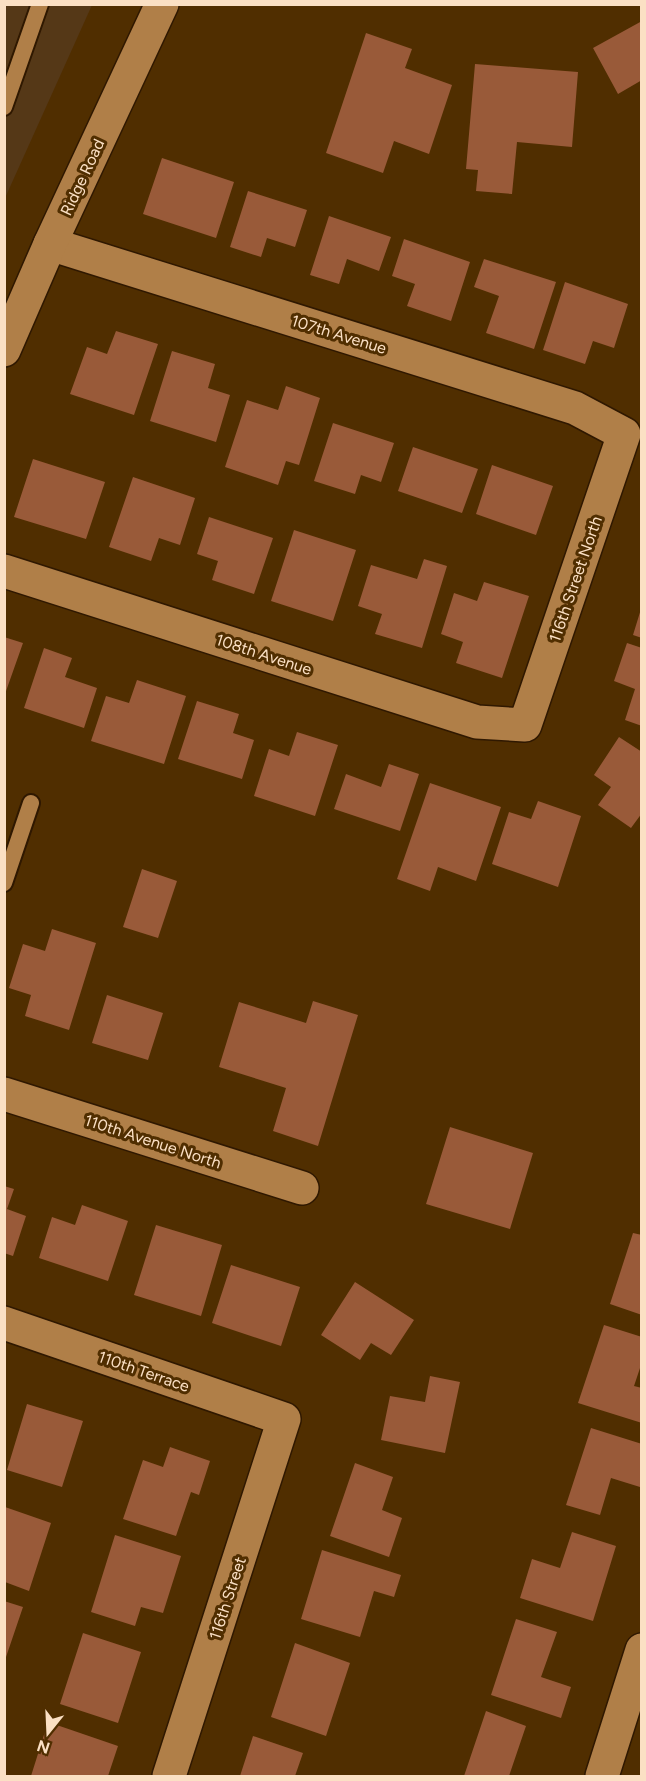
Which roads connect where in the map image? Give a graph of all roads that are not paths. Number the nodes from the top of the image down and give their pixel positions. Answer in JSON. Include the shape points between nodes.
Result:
{"nodes":[{"id":1,"x":40,"y":4,"type":"edge"},
{"id":2,"x":162,"y":4,"type":"edge"},
{"id":3,"x":10,"y":77,"type":"edge"},
{"id":4,"x":4,"y":107,"type":"edge"},
{"id":5,"x":50,"y":244,"type":"junction"},
{"id":6,"x":4,"y":350,"type":"edge"},
{"id":7,"x":624,"y":434,"type":"joint"},
{"id":8,"x":4,"y":572,"type":"edge"},
{"id":9,"x":525,"y":725,"type":"joint"},
{"id":10,"x":31,"y":803,"type":"dead end"},
{"id":11,"x":4,"y":883,"type":"edge"},
{"id":12,"x":4,"y":1094,"type":"edge"},
{"id":13,"x":302,"y":1188,"type":"dead end"},
{"id":14,"x":4,"y":1323,"type":"edge"},
{"id":15,"x":284,"y":1419,"type":"joint"},
{"id":16,"x":642,"y":1650,"type":"edge"},
{"id":17,"x":169,"y":1776,"type":"edge"},
{"id":18,"x":602,"y":1776,"type":"edge"}],
"edges":[{"from":1,"to":3,"type":"lane"},
{"from":2,"to":5,"type":"street","name":"Ridge Road"},
{"from":3,"to":4,"type":"lane"},
{"from":5,"to":6,"type":"street","name":"Ridge Road"},
{"from":5,"to":7,"type":"street","name":"107th Avenue","via":[[575,408]]},
{"from":7,"to":9,"type":"street","name":"116th Street North"},
{"from":8,"to":9,"type":"street","name":"108th Avenue","via":[[477,722]]},
{"from":10,"to":11,"type":"lane"},
{"from":12,"to":13,"type":"street","name":"110th Avenue North"},
{"from":14,"to":15,"type":"street","name":"110th Terrace"},
{"from":15,"to":17,"type":"street","name":"116th Street"},
{"from":16,"to":18,"type":"street"}]}
